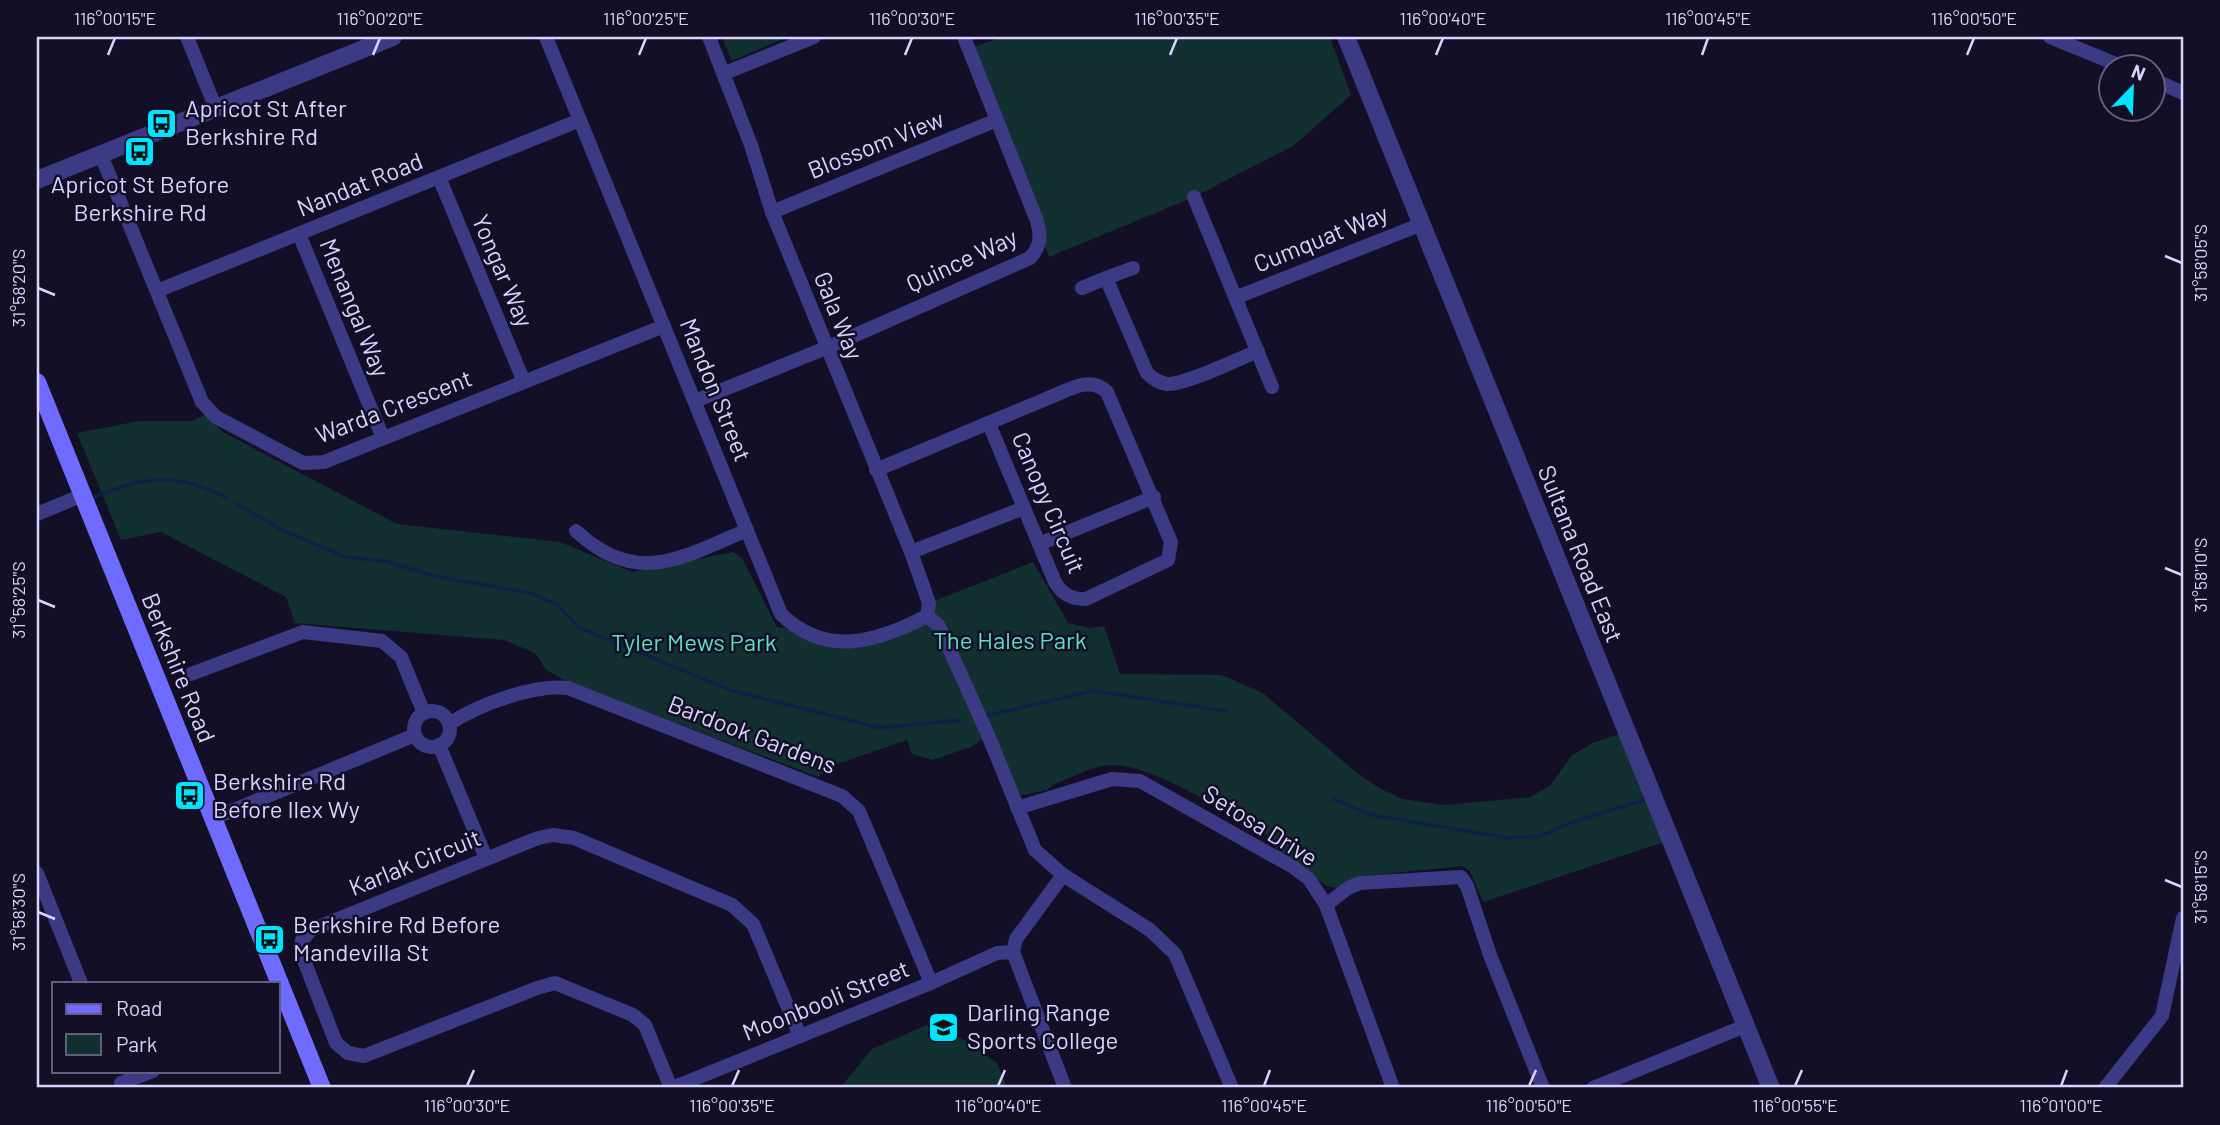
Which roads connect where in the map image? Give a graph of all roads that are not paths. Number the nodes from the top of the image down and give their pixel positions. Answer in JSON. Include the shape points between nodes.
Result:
{"nodes":[{"id":1,"x":187,"y":37,"type":"edge"},
{"id":2,"x":393,"y":37,"type":"edge"},
{"id":3,"x":546,"y":37,"type":"edge"},
{"id":4,"x":709,"y":37,"type":"edge"},
{"id":5,"x":814,"y":37,"type":"edge"},
{"id":6,"x":964,"y":37,"type":"edge"},
{"id":7,"x":1346,"y":37,"type":"edge"},
{"id":8,"x":2050,"y":37,"type":"edge"},
{"id":9,"x":2098,"y":57,"type":"edge"},
{"id":10,"x":724,"y":73,"type":"junction"},
{"id":11,"x":216,"y":109,"type":"junction"},
{"id":12,"x":580,"y":120,"type":"junction"},
{"id":13,"x":997,"y":120,"type":"junction"},
{"id":14,"x":101,"y":155,"type":"junction"},
{"id":15,"x":439,"y":177,"type":"junction"},
{"id":16,"x":37,"y":180,"type":"edge"},
{"id":17,"x":1194,"y":197,"type":"dead end"},
{"id":18,"x":772,"y":212,"type":"junction"},
{"id":19,"x":1422,"y":223,"type":"junction"},
{"id":20,"x":299,"y":234,"type":"junction"},
{"id":21,"x":1133,"y":268,"type":"dead end"},
{"id":22,"x":1107,"y":278,"type":"junction"},
{"id":23,"x":1082,"y":288,"type":"dead end"},
{"id":24,"x":157,"y":292,"type":"junction"},
{"id":25,"x":1237,"y":297,"type":"junction"},
{"id":26,"x":664,"y":326,"type":"junction"},
{"id":27,"x":826,"y":348,"type":"junction"},
{"id":28,"x":1258,"y":351,"type":"junction"},
{"id":29,"x":37,"y":382,"type":"edge"},
{"id":30,"x":524,"y":382,"type":"junction"},
{"id":31,"x":1272,"y":387,"type":"dead end"},
{"id":32,"x":695,"y":401,"type":"junction"},
{"id":33,"x":989,"y":424,"type":"junction"},
{"id":34,"x":383,"y":438,"type":"junction"},
{"id":35,"x":876,"y":470,"type":"junction"},
{"id":36,"x":83,"y":495,"type":"junction"},
{"id":37,"x":1153,"y":497,"type":"junction"},
{"id":38,"x":1024,"y":508,"type":"junction"},
{"id":39,"x":37,"y":514,"type":"edge"},
{"id":40,"x":747,"y":530,"type":"junction"},
{"id":41,"x":576,"y":531,"type":"dead end"},
{"id":42,"x":1039,"y":544,"type":"junction"},
{"id":43,"x":911,"y":552,"type":"junction"},
{"id":44,"x":928,"y":613,"type":"junction"},
{"id":45,"x":191,"y":674,"type":"dead end"},
{"id":46,"x":424,"y":713,"type":"junction"},
{"id":47,"x":449,"y":724,"type":"junction"},
{"id":48,"x":415,"y":735,"type":"junction"},
{"id":49,"x":439,"y":745,"type":"junction"},
{"id":50,"x":1017,"y":808,"type":"junction"},
{"id":51,"x":212,"y":819,"type":"junction"},
{"id":52,"x":486,"y":859,"type":"junction"},
{"id":53,"x":37,"y":873,"type":"edge"},
{"id":54,"x":1063,"y":875,"type":"junction"},
{"id":55,"x":41,"y":895,"type":"edge"},
{"id":56,"x":1326,"y":905,"type":"junction"},
{"id":57,"x":2183,"y":918,"type":"edge"},
{"id":58,"x":1013,"y":952,"type":"junction"},
{"id":59,"x":81,"y":982,"type":"edge"},
{"id":60,"x":272,"y":982,"type":"edge"},
{"id":61,"x":931,"y":983,"type":"junction"},
{"id":62,"x":285,"y":1018,"type":"edge"},
{"id":63,"x":1745,"y":1026,"type":"junction"},
{"id":64,"x":800,"y":1036,"type":"junction"},
{"id":65,"x":150,"y":1072,"type":"edge"},
{"id":66,"x":120,"y":1081,"type":"edge"},
{"id":67,"x":322,"y":1088,"type":"edge"},
{"id":68,"x":671,"y":1088,"type":"edge"},
{"id":69,"x":1065,"y":1088,"type":"edge"},
{"id":70,"x":1232,"y":1088,"type":"edge"},
{"id":71,"x":1393,"y":1088,"type":"edge"},
{"id":72,"x":1543,"y":1088,"type":"edge"},
{"id":73,"x":1593,"y":1088,"type":"edge"},
{"id":74,"x":1771,"y":1088,"type":"edge"},
{"id":75,"x":2105,"y":1088,"type":"edge"}],
"edges":[{"from":1,"to":11,"type":"street"},
{"from":2,"to":11,"type":"street"},
{"from":3,"to":12,"type":"street","name":"Mandon Street"},
{"from":4,"to":10,"type":"street","name":"Gala Way"},
{"from":5,"to":10,"type":"street"},
{"from":6,"to":13,"type":"street","name":"Quince Way"},
{"from":7,"to":19,"type":"street","name":"Sultana Road East"},
{"from":8,"to":9,"type":"street"},
{"from":10,"to":18,"type":"street","name":"Gala Way"},
{"from":11,"to":14,"type":"street"},
{"from":12,"to":15,"type":"street","name":"Nandat Road"},
{"from":12,"to":26,"type":"street","name":"Mandon Street"},
{"from":13,"to":18,"type":"street","name":"Blossom View"},
{"from":13,"to":27,"type":"street","name":"Quince Way","via":[[1037,221],[1041,237],[1037,251]]},
{"from":14,"to":16,"type":"street"},
{"from":14,"to":24,"type":"street","name":"Warda Crescent"},
{"from":15,"to":20,"type":"street","name":"Nandat Road"},
{"from":15,"to":30,"type":"street","name":"Yongar Way"},
{"from":17,"to":25,"type":"street"},
{"from":18,"to":27,"type":"street","name":"Gala Way"},
{"from":19,"to":25,"type":"street","name":"Cumquat Way"},
{"from":19,"to":63,"type":"street","name":"Sultana Road East"},
{"from":20,"to":24,"type":"street","name":"Nandat Road"},
{"from":20,"to":34,"type":"street","name":"Menangal Way"},
{"from":21,"to":22,"type":"street"},
{"from":22,"to":23,"type":"street"},
{"from":22,"to":28,"type":"street","via":[[1147,373],[1156,381],[1184,380]]},
{"from":24,"to":34,"type":"street","name":"Warda Crescent","via":[[202,402],[216,417],[303,463],[324,462]]},
{"from":25,"to":28,"type":"street"},
{"from":26,"to":30,"type":"street","name":"Warda Crescent"},
{"from":26,"to":32,"type":"street","name":"Mandon Street"},
{"from":27,"to":32,"type":"street","name":"Quince Way"},
{"from":27,"to":35,"type":"street","name":"Gala Way"},
{"from":28,"to":31,"type":"street"},
{"from":29,"to":36,"type":"main road","name":"Berkshire Road"},
{"from":30,"to":34,"type":"street","name":"Warda Crescent"},
{"from":32,"to":40,"type":"street","name":"Mandon Street"},
{"from":33,"to":35,"type":"street","name":"Canopy Circuit"},
{"from":33,"to":37,"type":"street","name":"Canopy Circuit","via":[[1079,386],[1089,383],[1103,388]]},
{"from":33,"to":38,"type":"street","name":"Canopy Circuit"},
{"from":35,"to":43,"type":"street","name":"Gala Way"},
{"from":36,"to":39,"type":"street"},
{"from":36,"to":51,"type":"main road","name":"Berkshire Road"},
{"from":37,"to":42,"type":"street"},
{"from":37,"to":42,"type":"street","name":"Canopy Circuit","via":[[1171,542],[1168,560],[1104,593],[1086,599],[1064,594]]},
{"from":38,"to":42,"type":"street","name":"Canopy Circuit"},
{"from":38,"to":43,"type":"street"},
{"from":40,"to":41,"type":"street","via":[[671,562],[650,564],[626,561],[591,545]]},
{"from":40,"to":44,"type":"street","name":"Mandon Street","via":[[781,614],[796,629],[834,641],[860,642]]},
{"from":43,"to":44,"type":"street","name":"Gala Way"},
{"from":44,"to":50,"type":"street","name":"Gala Way","via":[[939,626]]},
{"from":45,"to":46,"type":"street","via":[[303,632],[382,641],[401,657]]},
{"from":46,"to":47,"type":"street","via":[[442,714]]},
{"from":46,"to":48,"type":"street","via":[[414,725]]},
{"from":47,"to":49,"type":"street","via":[[449,734]]},
{"from":47,"to":61,"type":"street","name":"Bardook Gardens","via":[[531,689],[568,688],[842,796],[859,811]]},
{"from":48,"to":49,"type":"street","via":[[428,746]]},
{"from":48,"to":51,"type":"street"},
{"from":49,"to":52,"type":"street"},
{"from":50,"to":54,"type":"street","name":"Gala Way","via":[[1035,850]]},
{"from":50,"to":56,"type":"street","name":"Setosa Drive","via":[[1112,779],[1140,781],[1293,867],[1309,879]]},
{"from":51,"to":60,"type":"main road","name":"Berkshire Road"},
{"from":52,"to":64,"type":"street","name":"Karlak Circuit","via":[[547,835],[574,838],[732,905],[753,925]]},
{"from":52,"to":68,"type":"street","name":"Karlak Circuit","via":[[311,930],[302,940],[300,950],[336,1043],[348,1053],[364,1056],[555,984],[619,1007],[645,1025]]},
{"from":53,"to":55,"type":"street"},
{"from":54,"to":58,"type":"street","via":[[1016,939]]},
{"from":54,"to":70,"type":"street","name":"Gala Way","via":[[1163,941],[1184,972]]},
{"from":55,"to":59,"type":"street"},
{"from":56,"to":71,"type":"street","name":"Setosa Drive"},
{"from":56,"to":72,"type":"street","via":[[1360,883],[1461,877]]},
{"from":57,"to":75,"type":"street","via":[[2162,1016]]},
{"from":58,"to":61,"type":"street","name":"Moonbooli Street","via":[[997,953]]},
{"from":58,"to":69,"type":"street"},
{"from":61,"to":64,"type":"street","name":"Moonbooli Street"},
{"from":62,"to":67,"type":"main road","name":"Berkshire Road"},
{"from":63,"to":73,"type":"street"},
{"from":63,"to":74,"type":"street","name":"Sultana Road East"},
{"from":64,"to":68,"type":"street","name":"Moonbooli Street"},
{"from":65,"to":66,"type":"street"}]}
